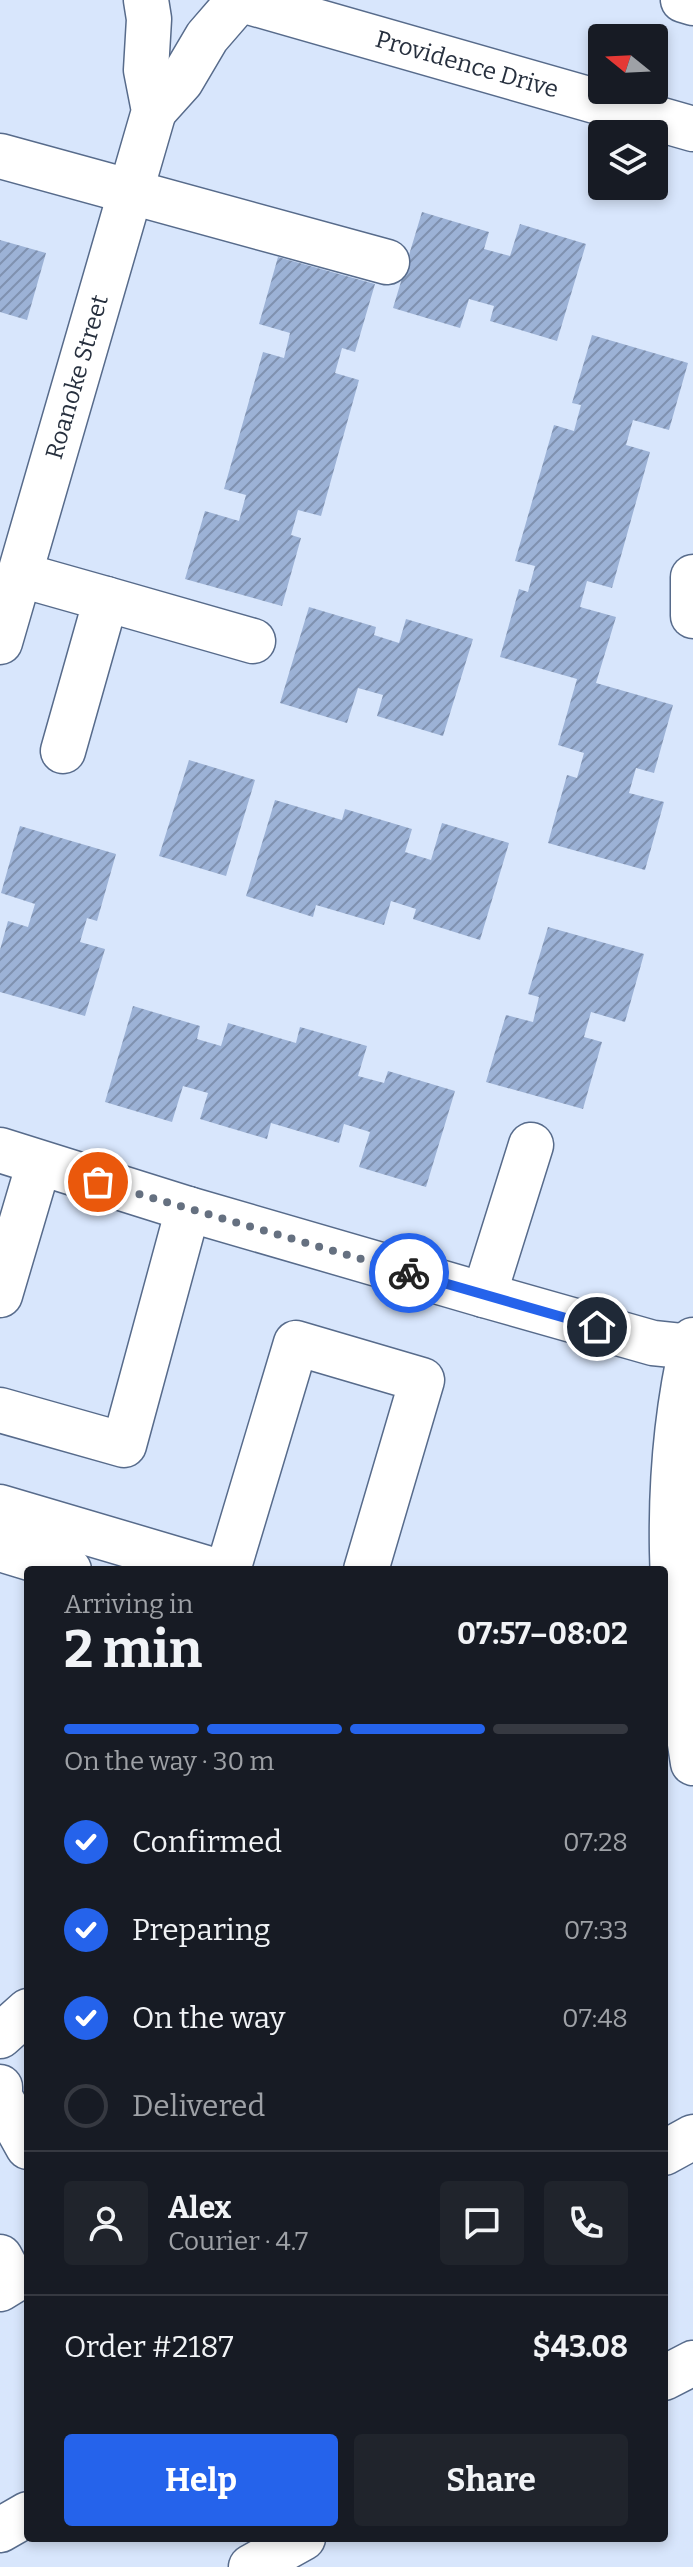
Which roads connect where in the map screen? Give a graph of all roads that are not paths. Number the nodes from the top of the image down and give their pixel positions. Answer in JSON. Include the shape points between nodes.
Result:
{"nodes":[{"id":1,"x":146,"y":0,"type":"edge"},
{"id":2,"x":240,"y":0,"type":"edge"},
{"id":3,"x":683,"y":0,"type":"edge"},
{"id":4,"x":693,"y":3,"type":"edge"},
{"id":5,"x":154,"y":111,"type":"junction"},
{"id":6,"x":693,"y":129,"type":"edge"},
{"id":7,"x":0,"y":156,"type":"edge"},
{"id":8,"x":132,"y":193,"type":"junction"},
{"id":9,"x":387,"y":262,"type":"dead end"},
{"id":10,"x":21,"y":575,"type":"junction"},
{"id":11,"x":693,"y":577,"type":"edge"},
{"id":12,"x":106,"y":599,"type":"junction"},
{"id":13,"x":693,"y":616,"type":"edge"},
{"id":14,"x":253,"y":641,"type":"dead end"},
{"id":15,"x":0,"y":642,"type":"edge"},
{"id":16,"x":63,"y":751,"type":"dead end"},
{"id":17,"x":531,"y":1145,"type":"dead end"},
{"id":18,"x":19,"y":1157,"type":"edge"},
{"id":19,"x":188,"y":1209,"type":"junction"},
{"id":20,"x":0,"y":1295,"type":"edge"},
{"id":21,"x":484,"y":1295,"type":"junction"},
{"id":22,"x":692,"y":1345,"type":"edge"},
{"id":23,"x":0,"y":1410,"type":"edge"},
{"id":24,"x":0,"y":1507,"type":"edge"},
{"id":25,"x":0,"y":1549,"type":"edge"},
{"id":26,"x":56,"y":1566,"type":"edge"},
{"id":27,"x":199,"y":1566,"type":"edge"},
{"id":28,"x":231,"y":1566,"type":"edge"},
{"id":29,"x":367,"y":1566,"type":"edge"},
{"id":30,"x":693,"y":1763,"type":"edge"},
{"id":31,"x":24,"y":2015,"type":"edge"},
{"id":32,"x":0,"y":2036,"type":"edge"},
{"id":33,"x":0,"y":2087,"type":"edge"},
{"id":34,"x":693,"y":2137,"type":"edge"},
{"id":35,"x":24,"y":2140,"type":"edge"},
{"id":36,"x":668,"y":2151,"type":"edge"},
{"id":37,"x":0,"y":2257,"type":"edge"},
{"id":38,"x":0,"y":2289,"type":"edge"},
{"id":39,"x":693,"y":2363,"type":"edge"},
{"id":40,"x":668,"y":2376,"type":"edge"},
{"id":41,"x":24,"y":2516,"type":"edge"},
{"id":42,"x":0,"y":2530,"type":"edge"},
{"id":43,"x":296,"y":2542,"type":"edge"},
{"id":44,"x":251,"y":2567,"type":"edge"}],
"edges":[{"from":1,"to":5,"type":"street","name":"Roanoke Street","via":[[146,70]]},
{"from":2,"to":5,"type":"street","name":"Roanoke Street"},
{"from":2,"to":6,"type":"street","name":"Providence Drive"},
{"from":3,"to":4,"type":"street"},
{"from":5,"to":8,"type":"street","name":"Roanoke Street"},
{"from":7,"to":8,"type":"street"},
{"from":8,"to":9,"type":"street"},
{"from":8,"to":10,"type":"street","name":"Roanoke Street"},
{"from":10,"to":12,"type":"street"},
{"from":10,"to":15,"type":"street","name":"Roanoke Street"},
{"from":11,"to":13,"type":"street"},
{"from":12,"to":14,"type":"street"},
{"from":12,"to":16,"type":"street"},
{"from":17,"to":21,"type":"street"},
{"from":18,"to":19,"type":"street"},
{"from":18,"to":20,"type":"street"},
{"from":19,"to":21,"type":"street"},
{"from":19,"to":23,"type":"street","via":[[124,1445]]},
{"from":21,"to":22,"type":"street","via":[[653,1343]]},
{"from":22,"to":30,"type":"street","via":[[678,1430],[672,1587]]},
{"from":24,"to":27,"type":"street"},
{"from":25,"to":26,"type":"street"},
{"from":28,"to":29,"type":"street","via":[[296,1343],[422,1380]]},
{"from":31,"to":32,"type":"street"},
{"from":33,"to":35,"type":"street","via":[[0,2097]]},
{"from":34,"to":36,"type":"street"},
{"from":37,"to":38,"type":"street","via":[[13,2281]]},
{"from":39,"to":40,"type":"street"},
{"from":41,"to":42,"type":"street"},
{"from":43,"to":44,"type":"street"}]}
